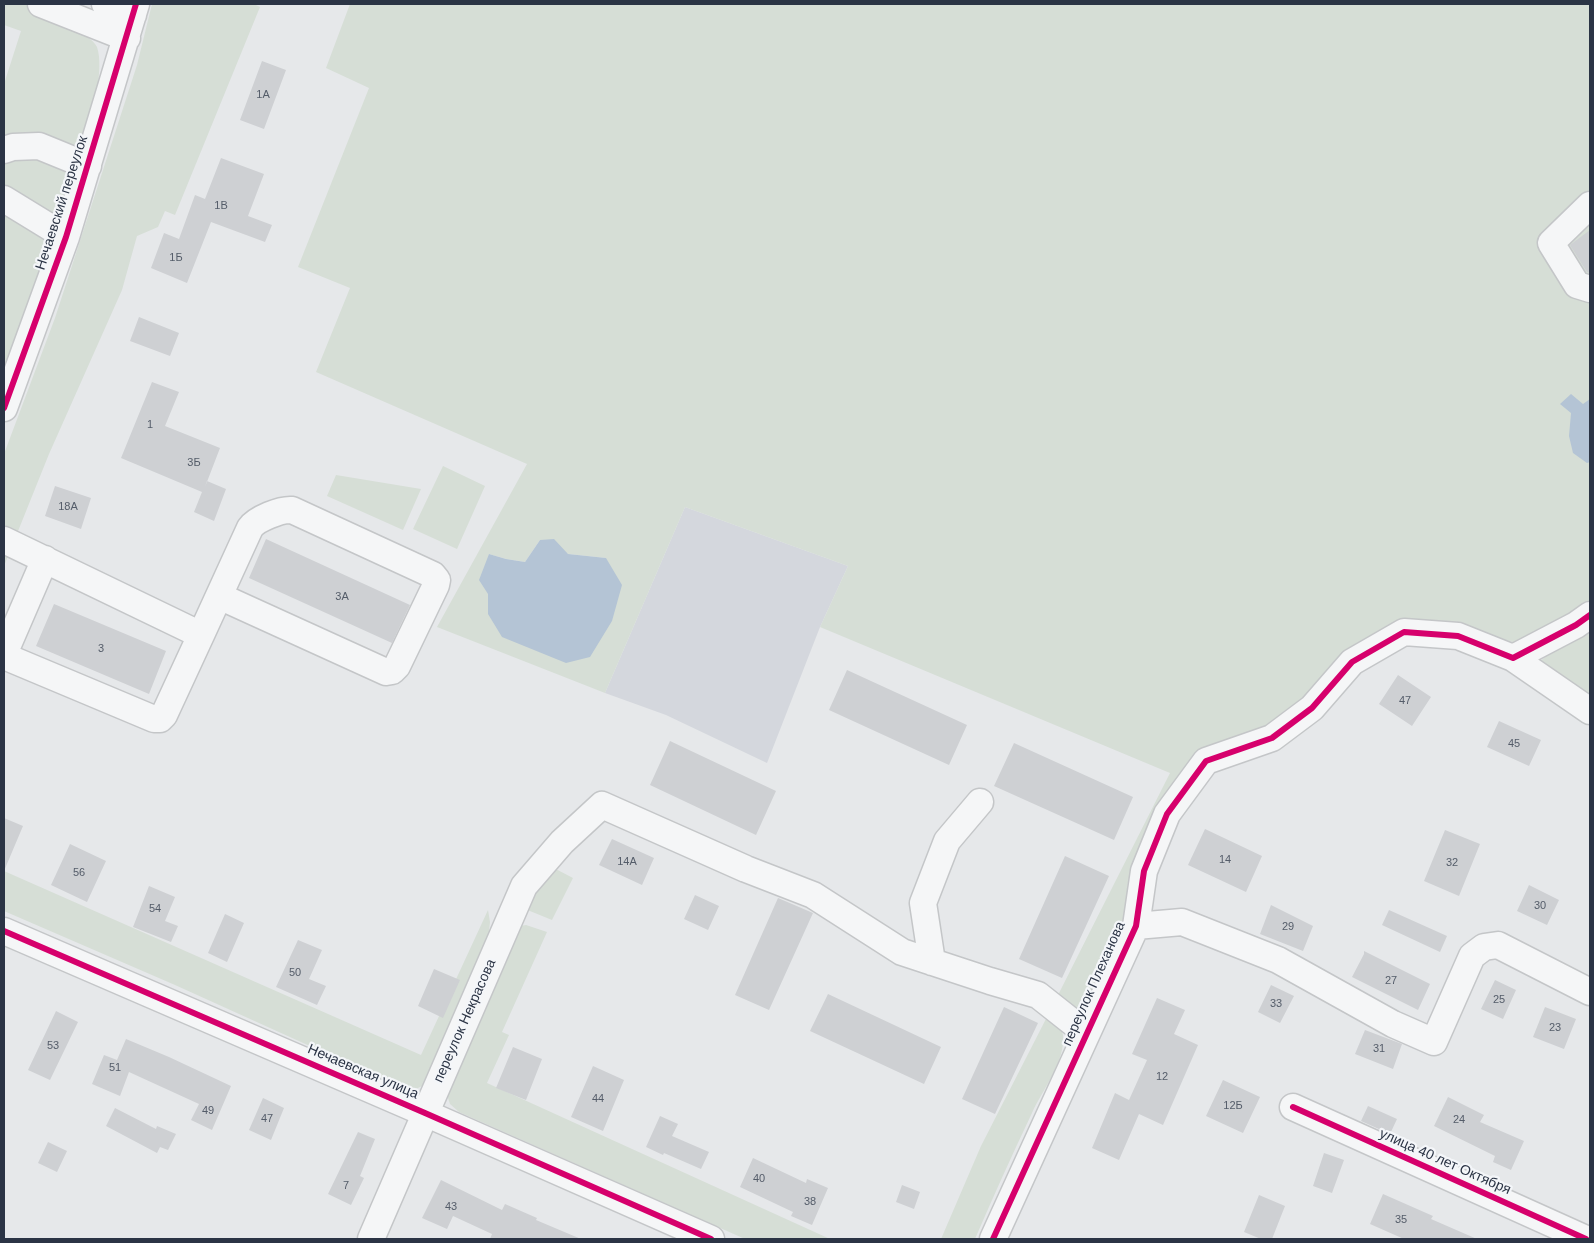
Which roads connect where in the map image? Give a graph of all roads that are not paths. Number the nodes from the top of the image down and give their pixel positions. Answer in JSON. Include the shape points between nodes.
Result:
{"nodes":[{"id":1,"x":41,"y":4,"type":"edge"},
{"id":2,"x":105,"y":4,"type":"edge"},
{"id":3,"x":132,"y":19,"type":"edge"},
{"id":4,"x":4,"y":150,"type":"edge"},
{"id":5,"x":88,"y":166,"type":"junction"},
{"id":6,"x":4,"y":199,"type":"edge"},
{"id":7,"x":1590,"y":205,"type":"edge"},
{"id":8,"x":66,"y":237,"type":"junction"},
{"id":9,"x":1590,"y":289,"type":"edge"},
{"id":10,"x":13,"y":354,"type":"edge"},
{"id":11,"x":4,"y":408,"type":"edge"},
{"id":12,"x":4,"y":540,"type":"edge"},
{"id":13,"x":44,"y":559,"type":"junction"},
{"id":14,"x":219,"y":596,"type":"junction"},
{"id":15,"x":1590,"y":615,"type":"edge"},
{"id":16,"x":201,"y":635,"type":"junction"},
{"id":17,"x":1513,"y":658,"type":"junction"},
{"id":18,"x":1590,"y":711,"type":"edge"},
{"id":19,"x":980,"y":802,"type":"dead end"},
{"id":20,"x":1136,"y":926,"type":"junction"},
{"id":21,"x":4,"y":931,"type":"edge"},
{"id":22,"x":932,"y":962,"type":"junction"},
{"id":23,"x":1590,"y":992,"type":"edge"},
{"id":24,"x":1086,"y":1033,"type":"junction"},
{"id":25,"x":1293,"y":1107,"type":"dead end"},
{"id":26,"x":425,"y":1113,"type":"junction"},
{"id":27,"x":371,"y":1239,"type":"edge"},
{"id":28,"x":711,"y":1239,"type":"edge"},
{"id":29,"x":993,"y":1239,"type":"edge"},
{"id":30,"x":1586,"y":1239,"type":"edge"}],
"edges":[{"from":1,"to":3,"type":"street"},
{"from":2,"to":3,"type":"street"},
{"from":3,"to":5,"type":"street","name":"Нечаевский переулок"},
{"from":4,"to":5,"type":"street","via":[[39,146]]},
{"from":5,"to":8,"type":"street","name":"Нечаевский переулок"},
{"from":6,"to":8,"type":"street"},
{"from":7,"to":9,"type":"street","via":[[1551,243],[1578,285]]},
{"from":8,"to":10,"type":"street","name":"Нечаевский переулок"},
{"from":10,"to":11,"type":"street","name":"Нечаевский переулок"},
{"from":12,"to":13,"type":"street"},
{"from":13,"to":16,"type":"street"},
{"from":13,"to":16,"type":"street","via":[[7,647],[11,659],[160,719]]},
{"from":14,"to":14,"type":"street","via":[[386,672],[397,666],[437,580],[433,575],[286,510],[253,524]]},
{"from":14,"to":16,"type":"street"},
{"from":15,"to":17,"type":"street"},
{"from":17,"to":18,"type":"street","name":"переулок Плеханова"},
{"from":17,"to":20,"type":"street","name":"переулок Плеханова","via":[[1458,636],[1404,632],[1352,662],[1312,708],[1272,738],[1206,762],[1167,814],[1144,871]]},
{"from":19,"to":22,"type":"street","via":[[947,841],[923,903]]},
{"from":20,"to":23,"type":"street","via":[[1182,922],[1278,960],[1434,1042],[1472,956],[1484,947],[1498,945]]},
{"from":20,"to":24,"type":"street","name":"переулок Плеханова"},
{"from":21,"to":26,"type":"street","name":"Нечаевская улица"},
{"from":22,"to":24,"type":"street","via":[[1038,996]]},
{"from":22,"to":26,"type":"street","name":"переулок Некрасова","via":[[902,952],[813,896],[602,805],[562,842],[524,886]]},
{"from":24,"to":29,"type":"street","name":"переулок Плеханова"},
{"from":25,"to":30,"type":"street","name":"улица 40 лет Октября"},
{"from":26,"to":27,"type":"street","name":"переулок Некрасова"},
{"from":26,"to":28,"type":"street","name":"Нечаевская улица"}]}
